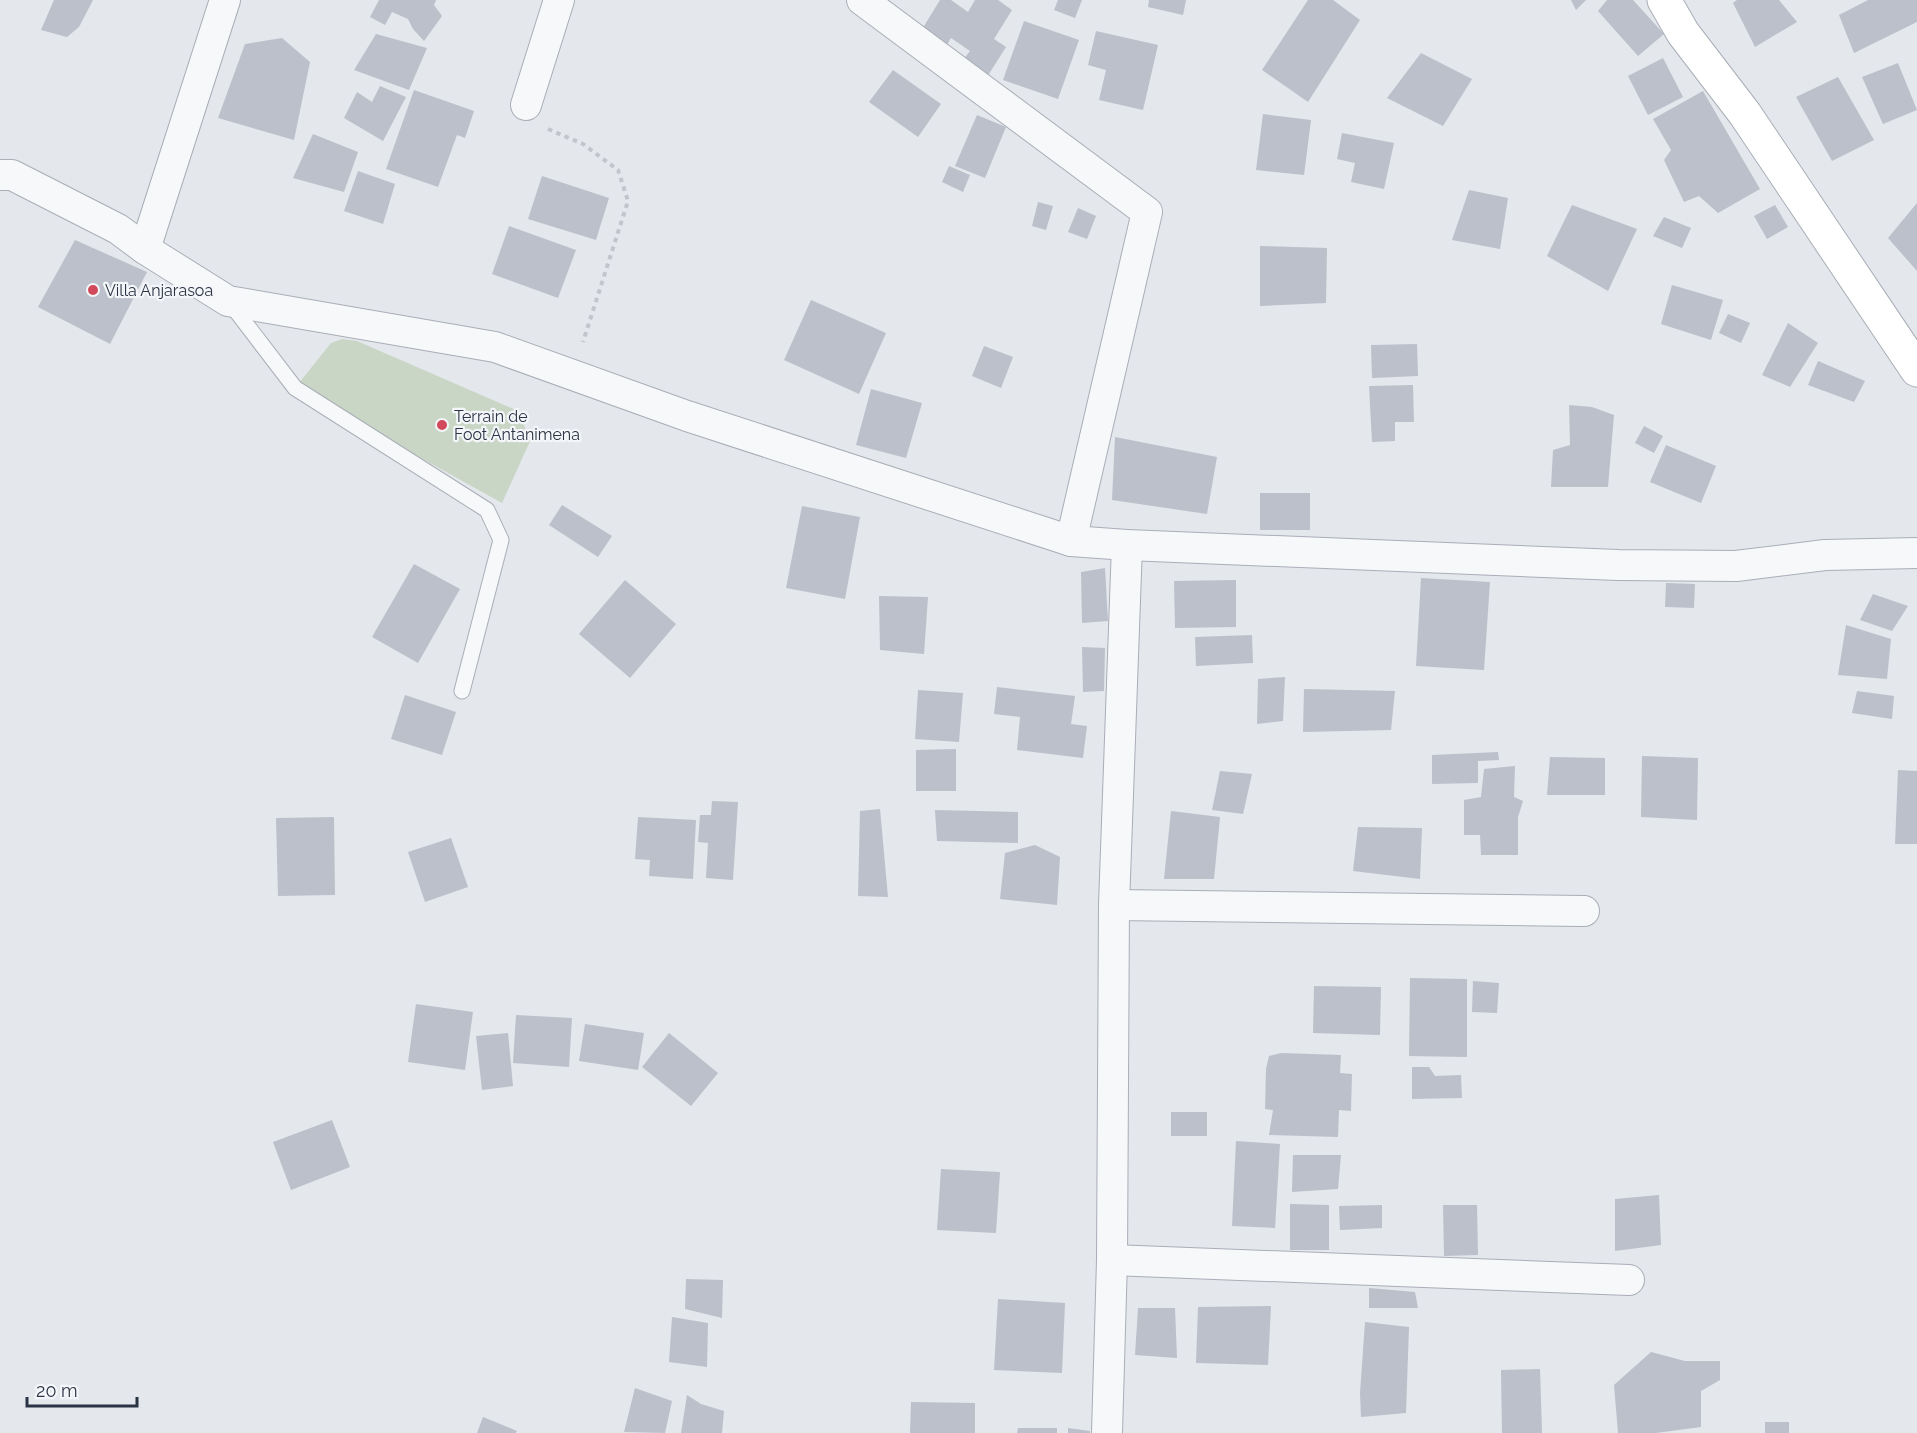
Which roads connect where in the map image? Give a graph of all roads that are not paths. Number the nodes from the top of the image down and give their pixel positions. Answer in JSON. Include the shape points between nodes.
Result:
{"nodes":[{"id":1,"x":225,"y":0,"type":"edge"},
{"id":2,"x":559,"y":0,"type":"edge"},
{"id":3,"x":1664,"y":0,"type":"edge"},
{"id":4,"x":877,"y":5,"type":"edge"},
{"id":5,"x":526,"y":105,"type":"road end"},
{"id":6,"x":0,"y":175,"type":"edge"},
{"id":7,"x":145,"y":249,"type":"junction"},
{"id":8,"x":228,"y":301,"type":"junction"},
{"id":9,"x":1917,"y":370,"type":"edge"},
{"id":10,"x":1071,"y":541,"type":"junction"},
{"id":11,"x":1127,"y":545,"type":"junction"},
{"id":12,"x":1917,"y":553,"type":"edge"},
{"id":13,"x":462,"y":691,"type":"dead end"},
{"id":14,"x":1114,"y":905,"type":"junction"},
{"id":15,"x":1584,"y":911,"type":"dead end"},
{"id":16,"x":1112,"y":1260,"type":"junction"},
{"id":17,"x":1629,"y":1280,"type":"dead end"},
{"id":18,"x":1107,"y":1433,"type":"edge"}],
"edges":[{"from":1,"to":7,"type":"street"},
{"from":2,"to":5,"type":"street"},
{"from":3,"to":9,"type":"street"},
{"from":4,"to":10,"type":"street","via":[[1147,212]]},
{"from":6,"to":7,"type":"street","via":[[12,175],[117,229]]},
{"from":7,"to":8,"type":"street"},
{"from":8,"to":10,"type":"street","via":[[495,347],[687,416]]},
{"from":8,"to":13,"type":"lane","via":[[295,388],[487,510],[501,540]]},
{"from":10,"to":11,"type":"street"},
{"from":11,"to":12,"type":"street","via":[[1618,565],[1736,566],[1825,555]]},
{"from":11,"to":14,"type":"street"},
{"from":14,"to":15,"type":"street"},
{"from":14,"to":16,"type":"street"},
{"from":16,"to":17,"type":"street"},
{"from":16,"to":18,"type":"street"}]}
